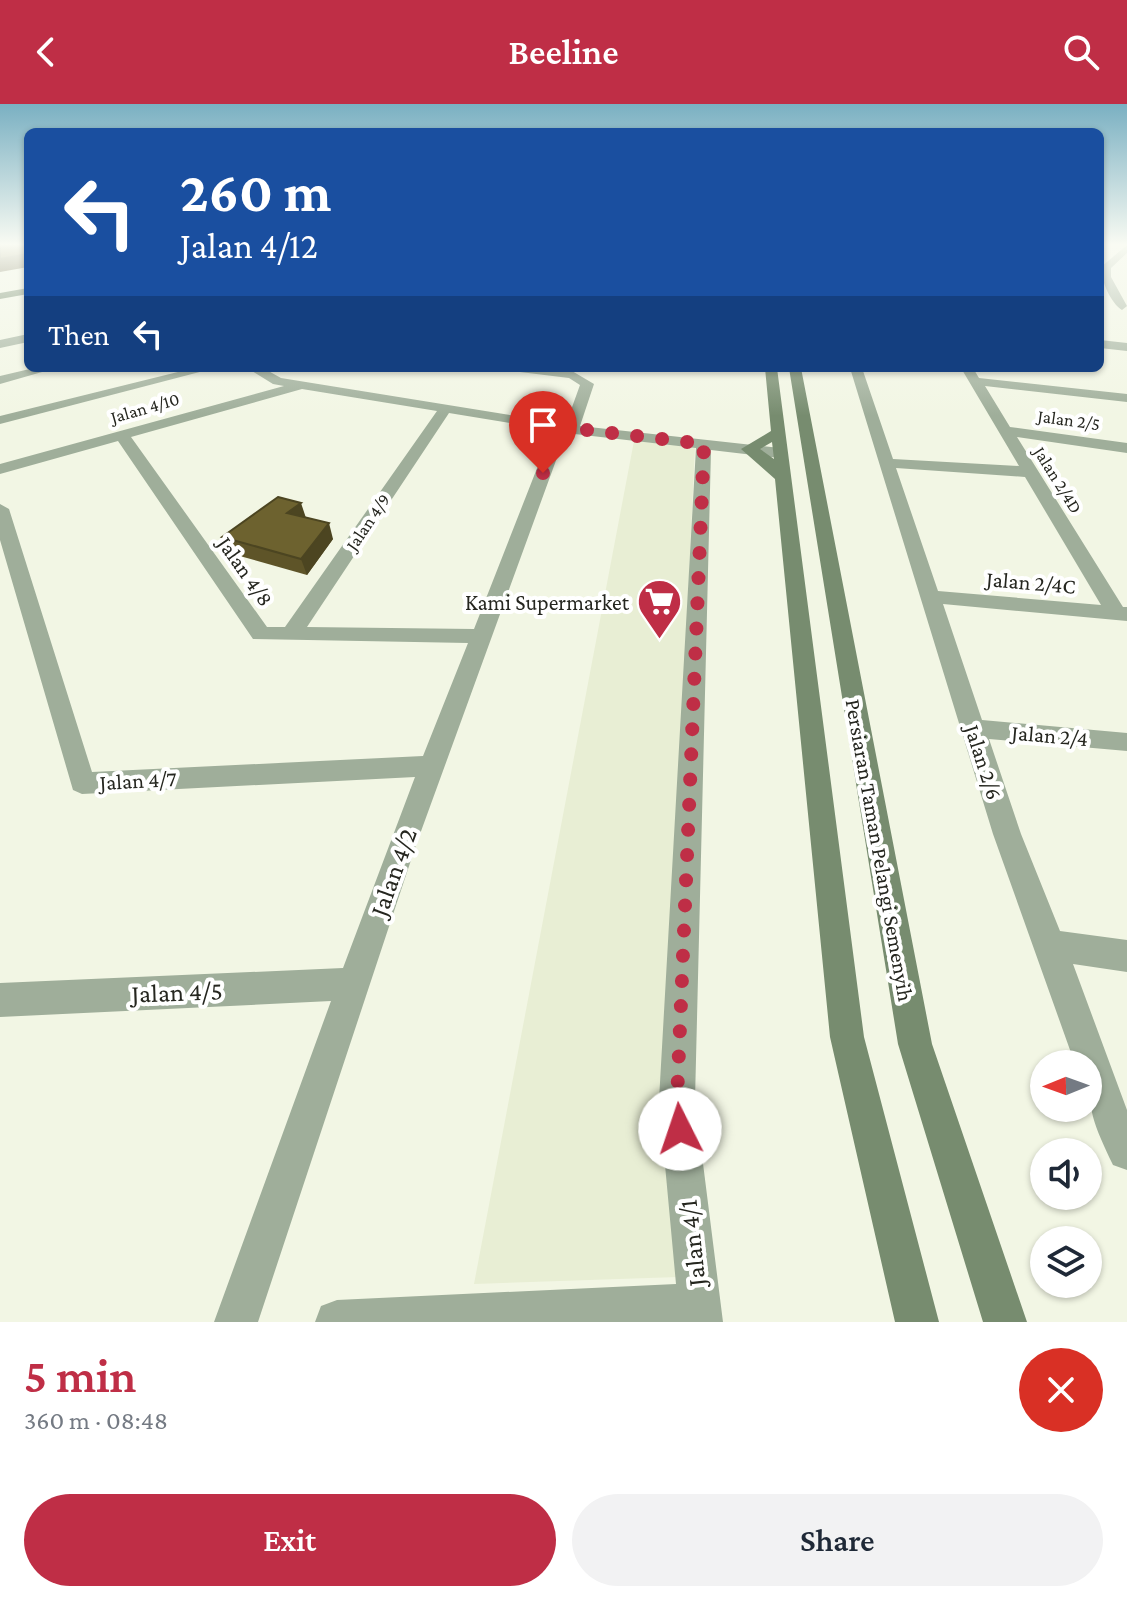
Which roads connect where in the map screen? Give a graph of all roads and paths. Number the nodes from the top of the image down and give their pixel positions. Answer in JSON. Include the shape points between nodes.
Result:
{"nodes":[{"id":1,"x":1104,"y":306,"type":"dead end"},
{"id":2,"x":1124,"y":308,"type":"edge"},
{"id":3,"x":24,"y":339,"type":"edge"},
{"id":4,"x":0,"y":344,"type":"edge"},
{"id":5,"x":1104,"y":344,"type":"edge"},
{"id":6,"x":1127,"y":347,"type":"edge"},
{"id":7,"x":1104,"y":355,"type":"edge"},
{"id":8,"x":1127,"y":358,"type":"edge"},
{"id":9,"x":33,"y":372,"type":"edge"},
{"id":10,"x":193,"y":372,"type":"edge"},
{"id":11,"x":261,"y":372,"type":"edge"},
{"id":12,"x":550,"y":372,"type":"edge"},
{"id":13,"x":771,"y":372,"type":"edge"},
{"id":14,"x":796,"y":372,"type":"edge"},
{"id":15,"x":857,"y":372,"type":"edge"},
{"id":16,"x":970,"y":374,"type":"edge"},
{"id":17,"x":0,"y":380,"type":"edge"},
{"id":18,"x":301,"y":385,"type":"junction"},
{"id":19,"x":1127,"y":398,"type":"edge"},
{"id":20,"x":446,"y":408,"type":"junction"},
{"id":21,"x":0,"y":420,"type":"edge"},
{"id":22,"x":566,"y":428,"type":"junction"},
{"id":23,"x":1004,"y":431,"type":"junction"},
{"id":24,"x":122,"y":435,"type":"junction"},
{"id":25,"x":807,"y":438,"type":"junction"},
{"id":26,"x":704,"y":444,"type":"junction"},
{"id":27,"x":1127,"y":448,"type":"edge"},
{"id":28,"x":749,"y":449,"type":"junction"},
{"id":29,"x":781,"y":455,"type":"junction"},
{"id":30,"x":888,"y":463,"type":"junction"},
{"id":31,"x":0,"y":469,"type":"edge"},
{"id":32,"x":1030,"y":472,"type":"junction"},
{"id":33,"x":814,"y":477,"type":"junction"},
{"id":34,"x":0,"y":509,"type":"edge"},
{"id":35,"x":932,"y":597,"type":"junction"},
{"id":36,"x":1122,"y":614,"type":"edge"},
{"id":37,"x":291,"y":635,"type":"junction"},
{"id":38,"x":480,"y":636,"type":"junction"},
{"id":39,"x":973,"y":728,"type":"junction"},
{"id":40,"x":1127,"y":742,"type":"edge"},
{"id":41,"x":432,"y":766,"type":"junction"},
{"id":42,"x":1051,"y":945,"type":"junction"},
{"id":43,"x":1127,"y":956,"type":"edge"},
{"id":44,"x":353,"y":984,"type":"junction"},
{"id":45,"x":0,"y":1000,"type":"edge"},
{"id":46,"x":1127,"y":1151,"type":"edge"},
{"id":47,"x":700,"y":1314,"type":"edge"},
{"id":48,"x":236,"y":1322,"type":"edge"},
{"id":49,"x":337,"y":1322,"type":"edge"},
{"id":50,"x":917,"y":1322,"type":"edge"},
{"id":51,"x":1005,"y":1322,"type":"edge"}],
"edges":[{"from":1,"to":2,"type":"street"},
{"from":3,"to":4,"type":"street"},
{"from":5,"to":6,"type":"street"},
{"from":7,"to":8,"type":"street"},
{"from":9,"to":17,"type":"street"},
{"from":10,"to":21,"type":"street"},
{"from":11,"to":18,"type":"street"},
{"from":12,"to":22,"type":"street","name":"Jalan 4/2","via":[[587,384]]},
{"from":13,"to":29,"type":"street","name":"Persiaran Taman Pelangi Semenyih"},
{"from":14,"to":25,"type":"street","name":"Persiaran Taman Pelangi Semenyih"},
{"from":15,"to":30,"type":"street","name":"Jalan 2/6"},
{"from":16,"to":19,"type":"street"},
{"from":16,"to":23,"type":"street","name":"Jalan 2/4D"},
{"from":18,"to":20,"type":"street"},
{"from":18,"to":24,"type":"street","name":"Jalan 4/10"},
{"from":20,"to":22,"type":"street"},
{"from":20,"to":37,"type":"street","name":"Jalan 4/9"},
{"from":22,"to":26,"type":"street"},
{"from":22,"to":38,"type":"street","name":"Jalan 4/2"},
{"from":23,"to":27,"type":"street","name":"Jalan 2/5"},
{"from":23,"to":32,"type":"street","name":"Jalan 2/4D"},
{"from":24,"to":31,"type":"street","name":"Jalan 4/10"},
{"from":24,"to":37,"type":"street","name":"Jalan 4/8","via":[[261,634]]},
{"from":25,"to":29,"type":"street"},
{"from":25,"to":33,"type":"street","name":"Persiaran Taman Pelangi Semenyih"},
{"from":26,"to":28,"type":"street"},
{"from":26,"to":47,"type":"street","name":"Jalan 4/1","via":[[677,1100]]},
{"from":28,"to":29,"type":"street"},
{"from":28,"to":29,"type":"street","via":[[773,466]]},
{"from":29,"to":33,"type":"street","via":[[796,460]]},
{"from":29,"to":50,"type":"street","name":"Persiaran Taman Pelangi Semenyih","via":[[847,1037]]},
{"from":30,"to":32,"type":"street"},
{"from":30,"to":35,"type":"street","name":"Jalan 2/6"},
{"from":32,"to":36,"type":"street","name":"Jalan 2/4D"},
{"from":33,"to":51,"type":"street","name":"Persiaran Taman Pelangi Semenyih","via":[[915,1044]]},
{"from":34,"to":41,"type":"street","name":"Jalan 4/7","via":[[82,783]]},
{"from":35,"to":36,"type":"street","name":"Jalan 2/4C"},
{"from":35,"to":39,"type":"street","name":"Jalan 2/6"},
{"from":37,"to":38,"type":"street","name":"Jalan 4/8"},
{"from":38,"to":41,"type":"street","name":"Jalan 4/2"},
{"from":39,"to":40,"type":"street","name":"Jalan 2/4"},
{"from":39,"to":42,"type":"street","name":"Jalan 2/6"},
{"from":41,"to":44,"type":"street","name":"Jalan 4/2"},
{"from":42,"to":43,"type":"street"},
{"from":42,"to":46,"type":"street","name":"Jalan 2/6"},
{"from":44,"to":45,"type":"street","name":"Jalan 4/5"},
{"from":44,"to":48,"type":"street","name":"Jalan 4/2"},
{"from":47,"to":49,"type":"street"}]}
